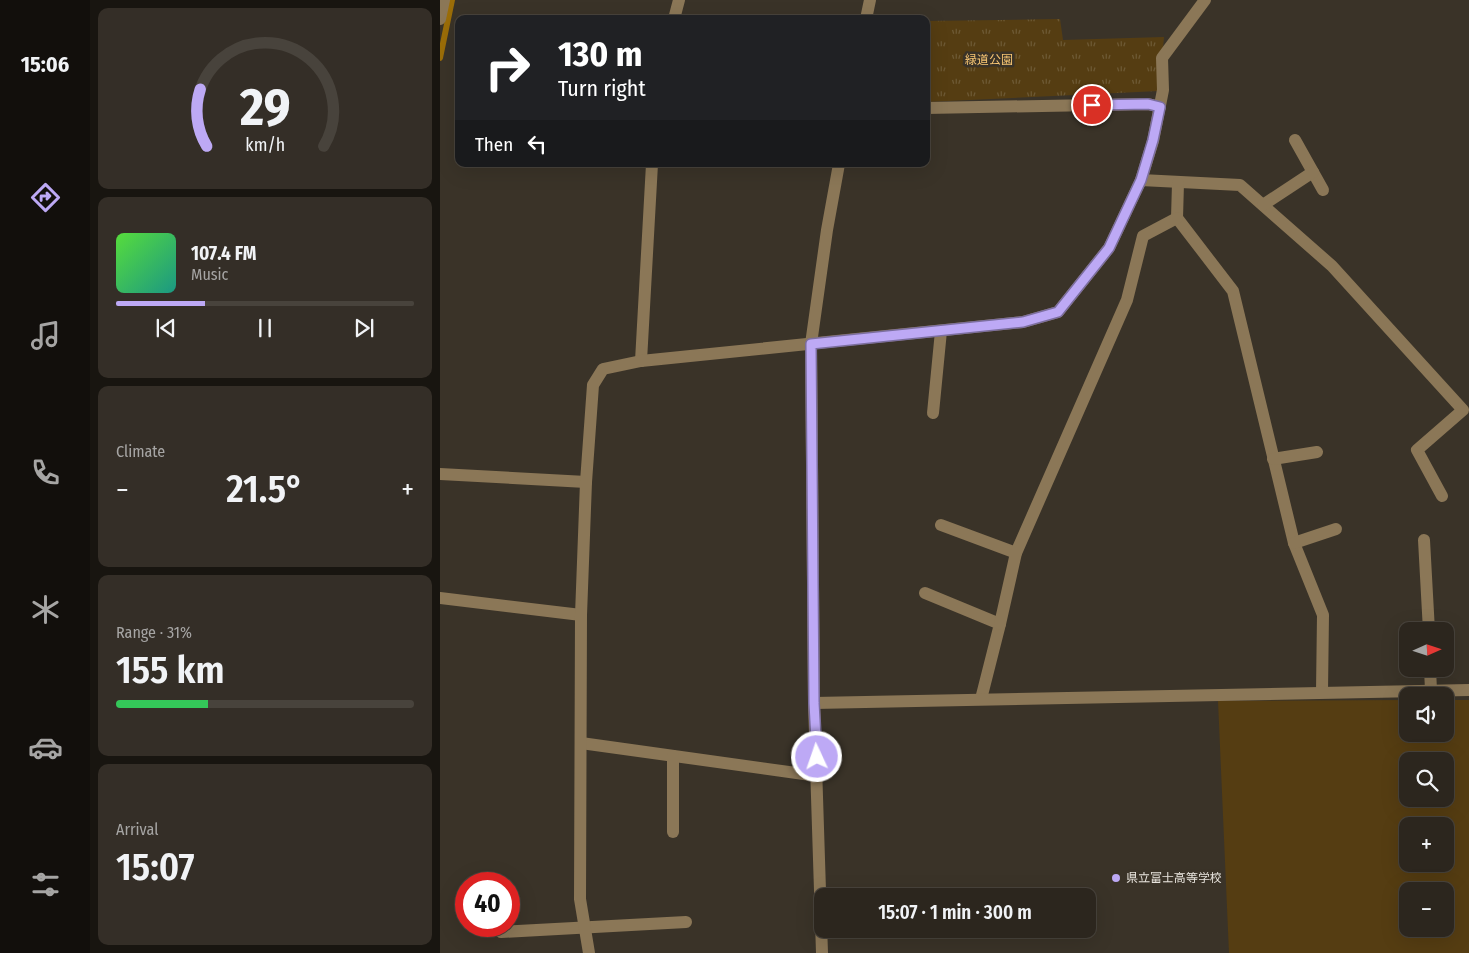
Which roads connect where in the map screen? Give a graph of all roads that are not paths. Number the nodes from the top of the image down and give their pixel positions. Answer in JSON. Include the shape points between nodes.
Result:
{"nodes":[{"id":1,"x":444,"y":0,"type":"edge"},
{"id":2,"x":679,"y":0,"type":"edge"},
{"id":3,"x":870,"y":0,"type":"edge"},
{"id":4,"x":1205,"y":0,"type":"edge"},
{"id":5,"x":675,"y":15,"type":"edge"},
{"id":6,"x":867,"y":15,"type":"edge"},
{"id":7,"x":440,"y":19,"type":"edge"},
{"id":8,"x":1160,"y":107,"type":"junction"},
{"id":9,"x":930,"y":108,"type":"edge"},
{"id":10,"x":1295,"y":140,"type":"dead end"},
{"id":11,"x":652,"y":167,"type":"edge"},
{"id":12,"x":838,"y":167,"type":"edge"},
{"id":13,"x":1313,"y":172,"type":"junction"},
{"id":14,"x":1141,"y":180,"type":"junction"},
{"id":15,"x":1178,"y":183,"type":"junction"},
{"id":16,"x":1323,"y":190,"type":"dead end"},
{"id":17,"x":1263,"y":205,"type":"junction"},
{"id":18,"x":1178,"y":218,"type":"junction"},
{"id":19,"x":941,"y":330,"type":"junction"},
{"id":20,"x":811,"y":344,"type":"junction"},
{"id":21,"x":641,"y":362,"type":"junction"},
{"id":22,"x":934,"y":413,"type":"dead end"},
{"id":23,"x":1317,"y":452,"type":"dead end"},
{"id":24,"x":1273,"y":459,"type":"junction"},
{"id":25,"x":440,"y":474,"type":"edge"},
{"id":26,"x":586,"y":482,"type":"junction"},
{"id":27,"x":1442,"y":496,"type":"dead end"},
{"id":28,"x":942,"y":526,"type":"dead end"},
{"id":29,"x":1336,"y":530,"type":"dead end"},
{"id":30,"x":1424,"y":540,"type":"dead end"},
{"id":31,"x":1294,"y":543,"type":"junction"},
{"id":32,"x":1016,"y":553,"type":"junction"},
{"id":33,"x":925,"y":593,"type":"dead end"},
{"id":34,"x":440,"y":598,"type":"edge"},
{"id":35,"x":581,"y":615,"type":"junction"},
{"id":36,"x":1428,"y":622,"type":"edge"},
{"id":37,"x":1000,"y":624,"type":"junction"},
{"id":38,"x":1399,"y":690,"type":"edge"},
{"id":39,"x":1454,"y":690,"type":"edge"},
{"id":40,"x":1469,"y":690,"type":"edge"},
{"id":41,"x":1322,"y":691,"type":"junction"},
{"id":42,"x":981,"y":699,"type":"junction"},
{"id":43,"x":814,"y":703,"type":"junction"},
{"id":44,"x":581,"y":743,"type":"junction"},
{"id":45,"x":673,"y":756,"type":"junction"},
{"id":46,"x":818,"y":776,"type":"junction"},
{"id":47,"x":673,"y":832,"type":"dead end"},
{"id":48,"x":686,"y":922,"type":"dead end"},
{"id":49,"x":585,"y":929,"type":"junction"},
{"id":50,"x":520,"y":931,"type":"edge"},
{"id":51,"x":589,"y":953,"type":"edge"},
{"id":52,"x":822,"y":953,"type":"edge"}],
"edges":[{"from":1,"to":7,"type":"street"},
{"from":2,"to":5,"type":"street"},
{"from":3,"to":6,"type":"street"},
{"from":4,"to":8,"type":"street","via":[[1162,58]]},
{"from":8,"to":9,"type":"street","via":[[1148,104]]},
{"from":8,"to":14,"type":"street"},
{"from":10,"to":13,"type":"street"},
{"from":11,"to":21,"type":"street"},
{"from":12,"to":20,"type":"street"},
{"from":13,"to":16,"type":"street"},
{"from":13,"to":17,"type":"street"},
{"from":14,"to":15,"type":"street"},
{"from":14,"to":19,"type":"street","via":[[1109,248],[1058,312],[1023,322]]},
{"from":15,"to":17,"type":"street","via":[[1240,185]]},
{"from":15,"to":18,"type":"street"},
{"from":17,"to":27,"type":"street","via":[[1332,266],[1463,410],[1417,450]]},
{"from":18,"to":24,"type":"street","via":[[1233,290]]},
{"from":18,"to":32,"type":"street","via":[[1143,236],[1127,300]]},
{"from":19,"to":20,"type":"street"},
{"from":19,"to":22,"type":"street"},
{"from":20,"to":21,"type":"street"},
{"from":20,"to":43,"type":"street"},
{"from":21,"to":26,"type":"street","via":[[603,370],[593,385]]},
{"from":23,"to":24,"type":"street"},
{"from":24,"to":31,"type":"street"},
{"from":25,"to":26,"type":"street"},
{"from":26,"to":35,"type":"street"},
{"from":28,"to":32,"type":"street"},
{"from":29,"to":31,"type":"street"},
{"from":30,"to":36,"type":"street"},
{"from":31,"to":41,"type":"street","via":[[1323,615]]},
{"from":32,"to":37,"type":"street"},
{"from":33,"to":37,"type":"street"},
{"from":34,"to":35,"type":"street"},
{"from":35,"to":44,"type":"street"},
{"from":37,"to":42,"type":"street"},
{"from":38,"to":41,"type":"street"},
{"from":39,"to":40,"type":"street"},
{"from":41,"to":42,"type":"street"},
{"from":42,"to":43,"type":"street"},
{"from":43,"to":46,"type":"street"},
{"from":44,"to":45,"type":"street"},
{"from":44,"to":49,"type":"street","via":[[580,899]]},
{"from":45,"to":46,"type":"street"},
{"from":45,"to":47,"type":"street"},
{"from":46,"to":52,"type":"street"},
{"from":48,"to":49,"type":"street"},
{"from":49,"to":50,"type":"street"},
{"from":49,"to":51,"type":"street"}]}
